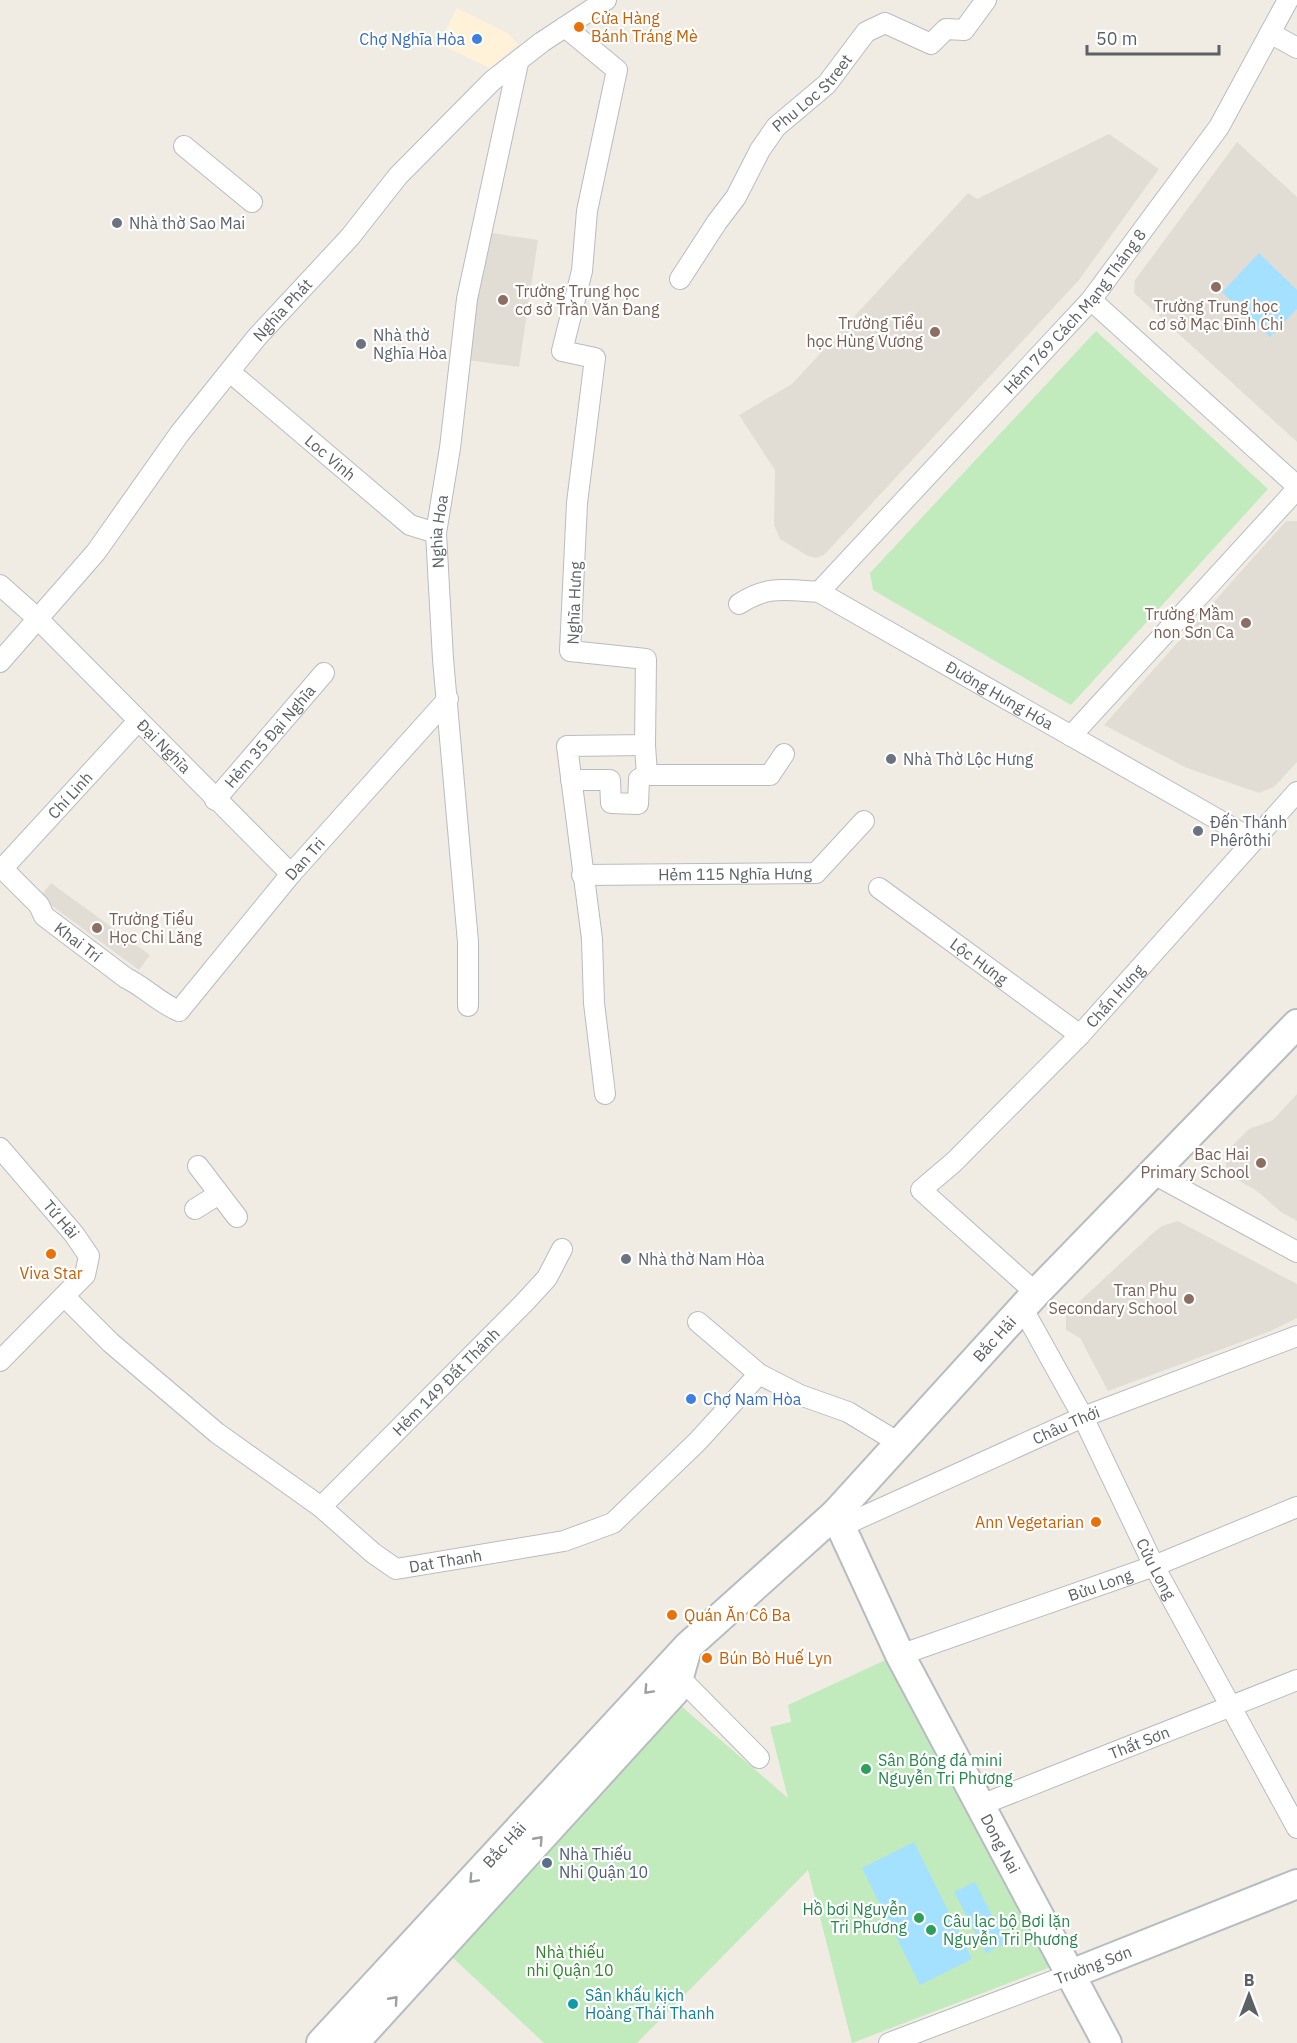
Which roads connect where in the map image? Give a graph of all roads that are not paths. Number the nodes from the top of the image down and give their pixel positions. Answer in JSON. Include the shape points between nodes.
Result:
{"nodes":[{"id":1,"x":606,"y":0,"type":"edge"},
{"id":2,"x":986,"y":0,"type":"edge"},
{"id":3,"x":1288,"y":0,"type":"edge"},
{"id":4,"x":565,"y":27,"type":"junction"},
{"id":5,"x":1270,"y":33,"type":"junction"},
{"id":6,"x":1297,"y":48,"type":"edge"},
{"id":7,"x":518,"y":63,"type":"junction"},
{"id":8,"x":184,"y":146,"type":"dead end"},
{"id":9,"x":252,"y":202,"type":"dead end"},
{"id":10,"x":680,"y":279,"type":"dead end"},
{"id":11,"x":1091,"y":300,"type":"junction"},
{"id":12,"x":230,"y":372,"type":"junction"},
{"id":13,"x":1297,"y":488,"type":"edge"},
{"id":14,"x":436,"y":533,"type":"junction"},
{"id":15,"x":0,"y":585,"type":"edge"},
{"id":16,"x":819,"y":592,"type":"junction"},
{"id":17,"x":739,"y":604,"type":"dead end"},
{"id":18,"x":37,"y":618,"type":"junction"},
{"id":19,"x":0,"y":662,"type":"edge"},
{"id":20,"x":324,"y":673,"type":"dead end"},
{"id":21,"x":448,"y":699,"type":"junction"},
{"id":22,"x":138,"y":722,"type":"junction"},
{"id":23,"x":1071,"y":736,"type":"junction"},
{"id":24,"x":645,"y":745,"type":"junction"},
{"id":25,"x":784,"y":754,"type":"dead end"},
{"id":26,"x":647,"y":775,"type":"junction"},
{"id":27,"x":571,"y":780,"type":"junction"},
{"id":28,"x":1297,"y":792,"type":"edge"},
{"id":29,"x":215,"y":800,"type":"junction"},
{"id":30,"x":864,"y":821,"type":"dead end"},
{"id":31,"x":1252,"y":839,"type":"junction"},
{"id":32,"x":1,"y":867,"type":"edge"},
{"id":33,"x":291,"y":874,"type":"junction"},
{"id":34,"x":582,"y":875,"type":"junction"},
{"id":35,"x":879,"y":888,"type":"dead end"},
{"id":36,"x":165,"y":1005,"type":"joint"},
{"id":37,"x":468,"y":1006,"type":"dead end"},
{"id":38,"x":1297,"y":1024,"type":"edge"},
{"id":39,"x":1080,"y":1035,"type":"junction"},
{"id":40,"x":605,"y":1094,"type":"dead end"},
{"id":41,"x":0,"y":1148,"type":"edge"},
{"id":42,"x":198,"y":1166,"type":"dead end"},
{"id":43,"x":1152,"y":1173,"type":"junction"},
{"id":44,"x":921,"y":1190,"type":"joint"},
{"id":45,"x":219,"y":1194,"type":"junction"},
{"id":46,"x":195,"y":1209,"type":"dead end"},
{"id":47,"x":237,"y":1217,"type":"dead end"},
{"id":48,"x":562,"y":1249,"type":"dead end"},
{"id":49,"x":1297,"y":1252,"type":"edge"},
{"id":50,"x":64,"y":1296,"type":"junction"},
{"id":51,"x":1029,"y":1301,"type":"junction"},
{"id":52,"x":698,"y":1322,"type":"dead end"},
{"id":53,"x":1297,"y":1336,"type":"edge"},
{"id":54,"x":0,"y":1361,"type":"edge"},
{"id":55,"x":759,"y":1374,"type":"junction"},
{"id":56,"x":1083,"y":1417,"type":"junction"},
{"id":57,"x":898,"y":1443,"type":"junction"},
{"id":58,"x":321,"y":1507,"type":"junction"},
{"id":59,"x":1297,"y":1507,"type":"edge"},
{"id":60,"x":838,"y":1521,"type":"junction"},
{"id":61,"x":1154,"y":1566,"type":"junction"},
{"id":62,"x":687,"y":1647,"type":"junction"},
{"id":63,"x":900,"y":1655,"type":"junction"},
{"id":64,"x":679,"y":1677,"type":"junction"},
{"id":65,"x":1297,"y":1680,"type":"edge"},
{"id":66,"x":1229,"y":1707,"type":"junction"},
{"id":67,"x":759,"y":1758,"type":"dead end"},
{"id":68,"x":981,"y":1805,"type":"junction"},
{"id":69,"x":1297,"y":1828,"type":"edge"},
{"id":70,"x":1297,"y":1884,"type":"edge"},
{"id":71,"x":1071,"y":1974,"type":"junction"},
{"id":72,"x":321,"y":2043,"type":"edge"},
{"id":73,"x":354,"y":2043,"type":"edge"},
{"id":74,"x":889,"y":2043,"type":"edge"},
{"id":75,"x":1107,"y":2043,"type":"edge"}],
"edges":[{"from":1,"to":4,"type":"street","name":"Nghĩa Phát"},
{"from":2,"to":10,"type":"street","name":"Phu Loc Street","via":[[964,30],[946,29],[931,44],[885,23],[866,32],[827,84],[776,127],[736,198]]},
{"from":3,"to":5,"type":"street","name":"Hẻm 769 Cách Mạng Tháng 8"},
{"from":4,"to":7,"type":"street","name":"Nghĩa Phát"},
{"from":4,"to":24,"type":"street","name":"Nghĩa Hưng","via":[[616,70],[587,211],[582,271],[562,351],[595,358],[578,503],[570,651],[646,658]]},
{"from":5,"to":6,"type":"street"},
{"from":5,"to":11,"type":"street","name":"Hẻm 769 Cách Mạng Tháng 8","via":[[1219,127]]},
{"from":7,"to":12,"type":"street","name":"Nghĩa Phát","via":[[492,81],[398,176],[350,237],[257,337]]},
{"from":7,"to":14,"type":"street","name":"Nghia Hoa","via":[[467,299]]},
{"from":8,"to":9,"type":"street"},
{"from":11,"to":13,"type":"street"},
{"from":11,"to":16,"type":"street","name":"Hẻm 769 Cách Mạng Tháng 8"},
{"from":12,"to":14,"type":"street","name":"Loc Vinh","via":[[410,525]]},
{"from":12,"to":18,"type":"street","name":"Nghĩa Phát","via":[[180,433],[96,552]]},
{"from":13,"to":23,"type":"street"},
{"from":14,"to":21,"type":"street","name":"Nghia Hoa"},
{"from":15,"to":18,"type":"street","name":"Đại Nghĩa"},
{"from":16,"to":17,"type":"street","name":"Đường Hưng Hóa","via":[[758,592]]},
{"from":16,"to":23,"type":"street","name":"Đường Hưng Hóa"},
{"from":18,"to":19,"type":"street","name":"Nghĩa Phát"},
{"from":18,"to":22,"type":"street","name":"Đại Nghĩa"},
{"from":20,"to":29,"type":"street","name":"Hẻm 35 Đại Nghĩa"},
{"from":21,"to":33,"type":"street","name":"Dan Tri"},
{"from":21,"to":37,"type":"street","name":"Nghia Hoa","via":[[468,942]]},
{"from":22,"to":29,"type":"street","name":"Đại Nghĩa"},
{"from":22,"to":32,"type":"street","name":"Chí Linh"},
{"from":23,"to":31,"type":"street","name":"Đường Hưng Hóa"},
{"from":24,"to":26,"type":"street"},
{"from":24,"to":27,"type":"street","via":[[567,746]]},
{"from":25,"to":26,"type":"street","via":[[770,775]]},
{"from":26,"to":27,"type":"street","via":[[639,779],[638,804],[611,803],[610,780]]},
{"from":27,"to":34,"type":"street"},
{"from":28,"to":31,"type":"street","name":"Chấn Hưng"},
{"from":29,"to":33,"type":"street","name":"Đại Nghĩa"},
{"from":30,"to":34,"type":"street","name":"Hẻm 115 Nghĩa Hưng","via":[[816,873]]},
{"from":31,"to":39,"type":"street","name":"Chấn Hưng"},
{"from":32,"to":36,"type":"street","name":"Khai Trí","via":[[39,905],[44,916]]},
{"from":33,"to":36,"type":"street","name":"Dan Tri","via":[[179,1011]]},
{"from":34,"to":40,"type":"street","via":[[592,939],[594,1003]]},
{"from":35,"to":39,"type":"street","name":"Lộc Hưng"},
{"from":38,"to":43,"type":"street","name":"Bắc Hải"},
{"from":39,"to":44,"type":"street","name":"Chấn Hưng"},
{"from":41,"to":50,"type":"street","name":"Tứ Hải","via":[[89,1256],[85,1275]]},
{"from":42,"to":45,"type":"street"},
{"from":43,"to":49,"type":"street"},
{"from":43,"to":51,"type":"street","name":"Bắc Hải"},
{"from":44,"to":51,"type":"street","name":"Cửu Long"},
{"from":45,"to":46,"type":"street"},
{"from":45,"to":47,"type":"street"},
{"from":48,"to":58,"type":"street","name":"Hẻm 149 Đất Thánh","via":[[547,1278],[524,1303]]},
{"from":50,"to":54,"type":"street"},
{"from":50,"to":58,"type":"street","name":"Dat Thanh","via":[[111,1343],[217,1434]]},
{"from":51,"to":56,"type":"street","name":"Cửu Long"},
{"from":51,"to":57,"type":"street","name":"Bắc Hải"},
{"from":52,"to":55,"type":"street"},
{"from":53,"to":56,"type":"street","name":"Châu Thới"},
{"from":55,"to":57,"type":"street","via":[[800,1395],[848,1412]]},
{"from":55,"to":58,"type":"street","name":"Dat Thanh","via":[[698,1441],[613,1523],[564,1541],[396,1569]]},
{"from":56,"to":60,"type":"street","name":"Châu Thới"},
{"from":56,"to":61,"type":"street","name":"Cửu Long"},
{"from":57,"to":60,"type":"street","name":"Bắc Hải"},
{"from":59,"to":61,"type":"street","name":"Bửu Long"},
{"from":60,"to":62,"type":"street","name":"Bắc Hải"},
{"from":60,"to":63,"type":"street","name":"Dong Nai"},
{"from":61,"to":63,"type":"street","name":"Bửu Long"},
{"from":61,"to":66,"type":"street","name":"Cửu Long"},
{"from":62,"to":64,"type":"street","name":"Bắc Hải"},
{"from":62,"to":72,"type":"street","name":"Bắc Hải","one_way":true},
{"from":63,"to":68,"type":"street","name":"Dong Nai"},
{"from":64,"to":67,"type":"street"},
{"from":73,"to":64,"type":"street","name":"Bắc Hải","one_way":true,"via":[[675,1691]]},
{"from":65,"to":66,"type":"street","name":"Thất Sơn"},
{"from":66,"to":68,"type":"street","name":"Thất Sơn"},
{"from":66,"to":69,"type":"street","name":"Cửu Long"},
{"from":68,"to":71,"type":"street","name":"Dong Nai"},
{"from":70,"to":71,"type":"street","name":"Trường Sơn"},
{"from":71,"to":74,"type":"street","name":"Trường Sơn"},
{"from":71,"to":75,"type":"street","name":"Dong Nai"}]}
